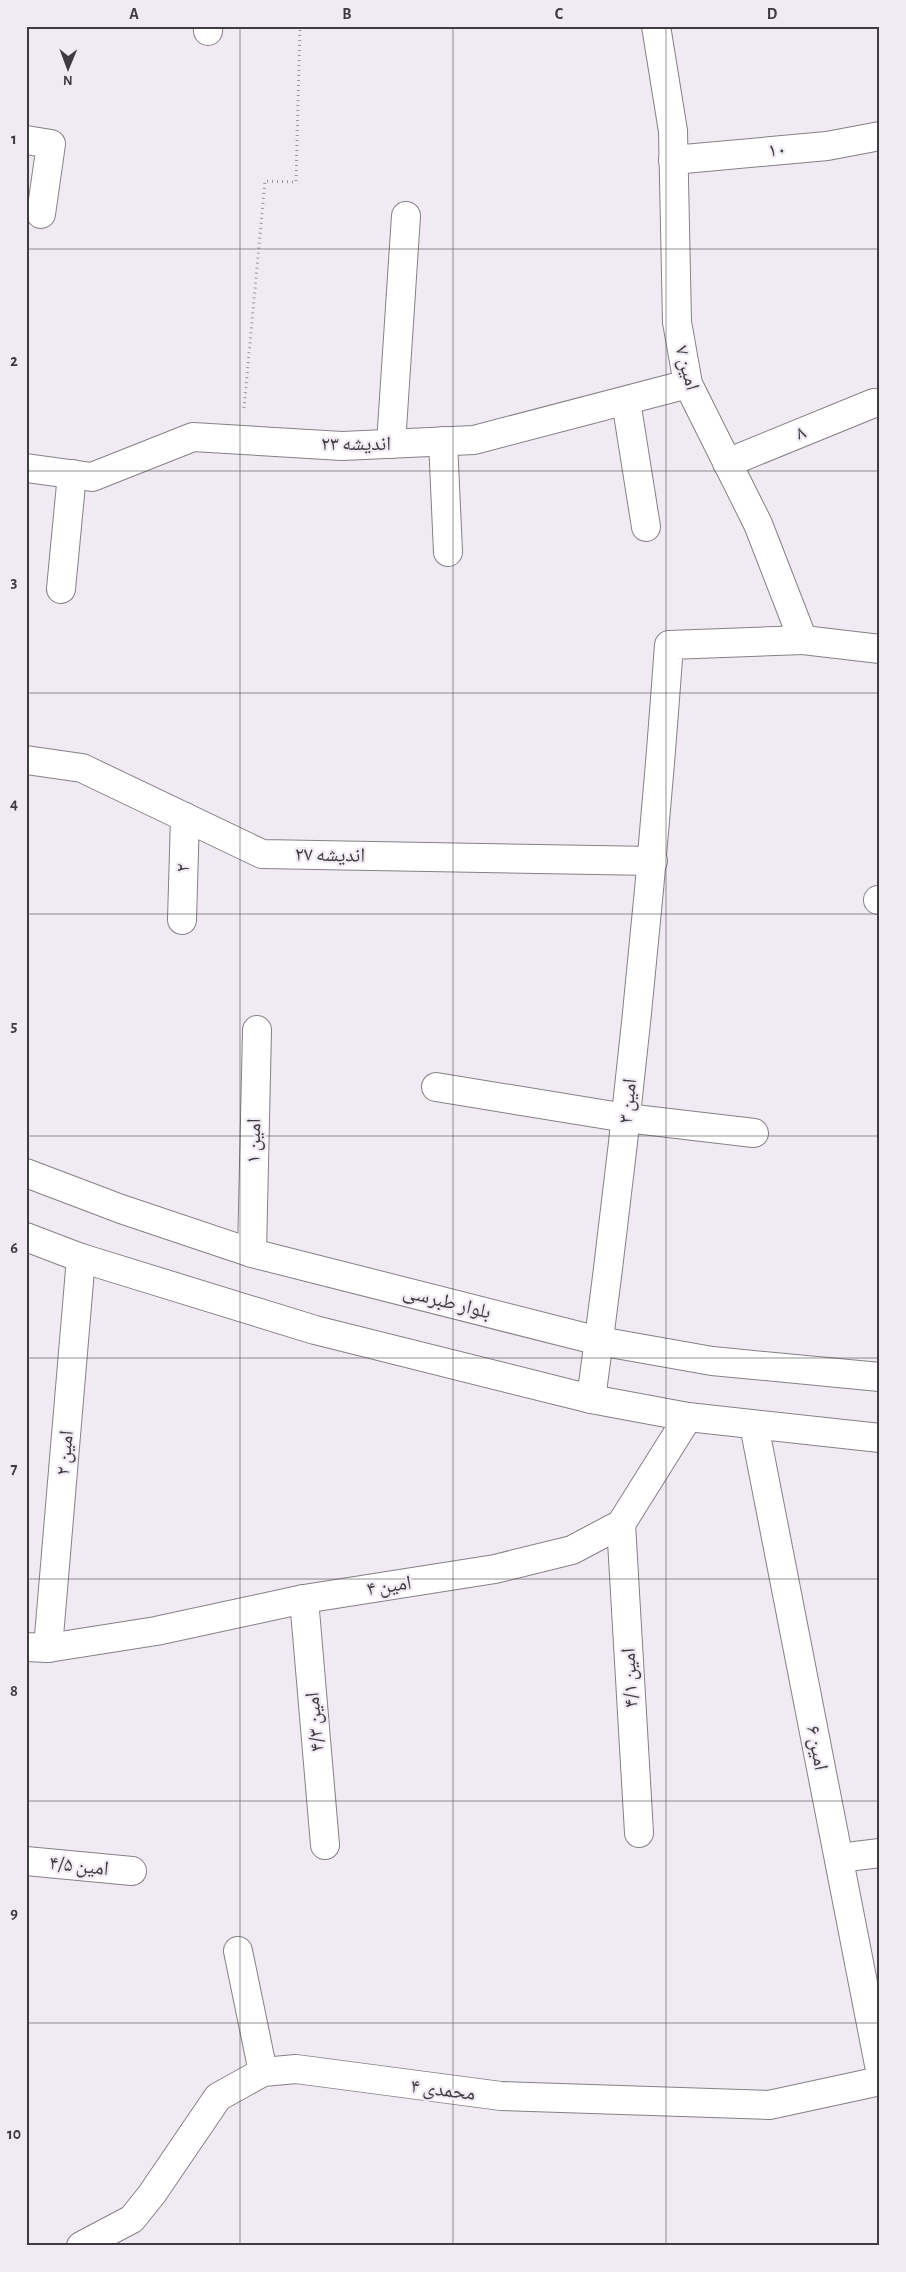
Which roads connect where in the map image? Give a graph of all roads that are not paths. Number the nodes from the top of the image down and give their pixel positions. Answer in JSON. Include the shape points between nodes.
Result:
{"nodes":[{"id":1,"x":656,"y":26,"type":"edge"},
{"id":2,"x":880,"y":136,"type":"edge"},
{"id":3,"x":26,"y":140,"type":"edge"},
{"id":4,"x":674,"y":160,"type":"junction"},
{"id":5,"x":41,"y":214,"type":"dead end"},
{"id":6,"x":406,"y":216,"type":"dead end"},
{"id":7,"x":688,"y":384,"type":"junction"},
{"id":8,"x":626,"y":401,"type":"junction"},
{"id":9,"x":874,"y":403,"type":"dead end"},
{"id":10,"x":443,"y":441,"type":"junction"},
{"id":11,"x":392,"y":444,"type":"junction"},
{"id":12,"x":727,"y":463,"type":"junction"},
{"id":13,"x":26,"y":468,"type":"edge"},
{"id":14,"x":72,"y":474,"type":"junction"},
{"id":15,"x":646,"y":527,"type":"dead end"},
{"id":16,"x":448,"y":552,"type":"dead end"},
{"id":17,"x":61,"y":589,"type":"dead end"},
{"id":18,"x":803,"y":640,"type":"junction"},
{"id":19,"x":880,"y":649,"type":"edge"},
{"id":20,"x":26,"y":760,"type":"edge"},
{"id":21,"x":184,"y":817,"type":"junction"},
{"id":22,"x":653,"y":861,"type":"junction"},
{"id":23,"x":182,"y":920,"type":"dead end"},
{"id":24,"x":257,"y":1030,"type":"dead end"},
{"id":25,"x":436,"y":1087,"type":"dead end"},
{"id":26,"x":626,"y":1118,"type":"junction"},
{"id":27,"x":754,"y":1133,"type":"dead end"},
{"id":28,"x":26,"y":1173,"type":"edge"},
{"id":29,"x":26,"y":1237,"type":"edge"},
{"id":30,"x":252,"y":1253,"type":"junction"},
{"id":31,"x":81,"y":1258,"type":"junction"},
{"id":32,"x":599,"y":1341,"type":"junction"},
{"id":33,"x":880,"y":1377,"type":"edge"},
{"id":34,"x":591,"y":1399,"type":"junction"},
{"id":35,"x":688,"y":1417,"type":"junction"},
{"id":36,"x":754,"y":1425,"type":"junction"},
{"id":37,"x":880,"y":1438,"type":"edge"},
{"id":38,"x":621,"y":1524,"type":"junction"},
{"id":39,"x":304,"y":1599,"type":"junction"},
{"id":40,"x":37,"y":1647,"type":"edge"},
{"id":41,"x":639,"y":1833,"type":"dead end"},
{"id":42,"x":325,"y":1845,"type":"dead end"},
{"id":43,"x":880,"y":1853,"type":"edge"},
{"id":44,"x":839,"y":1858,"type":"junction"},
{"id":45,"x":26,"y":1861,"type":"edge"},
{"id":46,"x":132,"y":1871,"type":"dead end"},
{"id":47,"x":238,"y":1951,"type":"dead end"},
{"id":48,"x":880,"y":2070,"type":"edge"},
{"id":49,"x":263,"y":2072,"type":"junction"},
{"id":50,"x":880,"y":2081,"type":"edge"},
{"id":51,"x":82,"y":2246,"type":"edge"}],
"edges":[{"from":1,"to":4,"type":"street","name":"امین ۷","via":[[673,131]]},
{"from":2,"to":4,"type":"street","name":"۱۰","via":[[827,146]]},
{"from":3,"to":5,"type":"street","via":[[51,144]]},
{"from":4,"to":7,"type":"street","name":"امین ۷","via":[[677,322]]},
{"from":6,"to":11,"type":"street"},
{"from":7,"to":8,"type":"street","name":"اندیشه ۲۳"},
{"from":7,"to":12,"type":"street","name":"امین ۷"},
{"from":8,"to":10,"type":"street","name":"اندیشه ۲۳","via":[[474,440]]},
{"from":8,"to":15,"type":"street"},
{"from":9,"to":12,"type":"street","name":"۸"},
{"from":10,"to":11,"type":"street","name":"اندیشه ۲۳"},
{"from":10,"to":16,"type":"street"},
{"from":11,"to":14,"type":"street","name":"اندیشه ۲۳","via":[[342,446],[193,437],[92,477]]},
{"from":12,"to":18,"type":"street","name":"امین ۷","via":[[758,524]]},
{"from":13,"to":14,"type":"street","name":"اندیشه ۲۳"},
{"from":14,"to":17,"type":"street"},
{"from":18,"to":19,"type":"street"},
{"from":18,"to":22,"type":"street","name":"امین ۳","via":[[669,645]]},
{"from":20,"to":21,"type":"street","name":"اندیشه ۲۷","via":[[82,768]]},
{"from":21,"to":22,"type":"street","name":"اندیشه ۲۷","via":[[262,854]]},
{"from":21,"to":23,"type":"street","name":"۲"},
{"from":22,"to":26,"type":"street","name":"امین ۳"},
{"from":24,"to":30,"type":"street","name":"امین ۱"},
{"from":25,"to":26,"type":"street"},
{"from":26,"to":27,"type":"street"},
{"from":26,"to":32,"type":"street","name":"امین ۳"},
{"from":28,"to":30,"type":"street","name":"بلوار طبرسی"},
{"from":29,"to":31,"type":"street"},
{"from":30,"to":32,"type":"street","name":"بلوار طبرسی"},
{"from":31,"to":34,"type":"street","via":[[315,1330]]},
{"from":31,"to":40,"type":"street","name":"امین ۲"},
{"from":32,"to":33,"type":"street","name":"بلوار طبرسی","via":[[712,1361]]},
{"from":32,"to":34,"type":"street","name":"امین ۳"},
{"from":34,"to":35,"type":"street"},
{"from":35,"to":36,"type":"street"},
{"from":35,"to":38,"type":"street","name":"امین ۴"},
{"from":36,"to":37,"type":"street"},
{"from":36,"to":44,"type":"street","name":"امین ۶"},
{"from":38,"to":39,"type":"street","name":"امین ۴","via":[[572,1550],[495,1569]]},
{"from":38,"to":41,"type":"street","name":"امین ۴/۱"},
{"from":39,"to":40,"type":"street","name":"امین ۴","via":[[156,1631]]},
{"from":39,"to":42,"type":"street","name":"۴/۳ امین"},
{"from":43,"to":44,"type":"street"},
{"from":44,"to":48,"type":"street","name":"امین ۶"},
{"from":45,"to":46,"type":"street","name":"امین ۴/۵"},
{"from":47,"to":49,"type":"street"},
{"from":49,"to":50,"type":"street","name":"محمدی ۴","via":[[296,2070],[501,2096],[769,2105]]},
{"from":49,"to":51,"type":"street","name":"محمدی ۴","via":[[218,2097],[132,2219]]}]}
